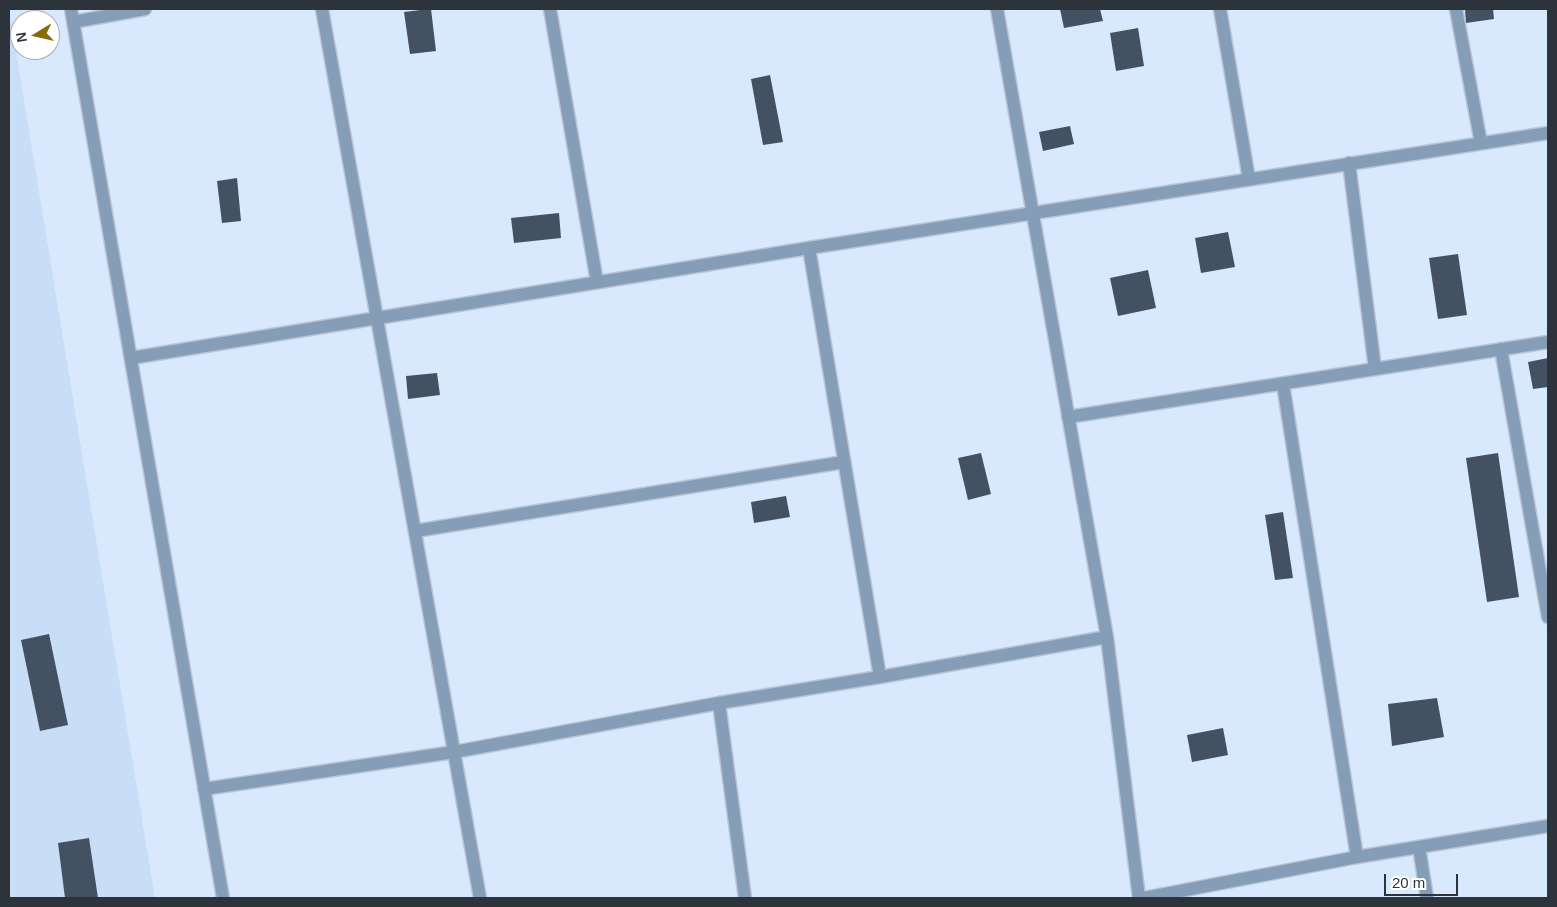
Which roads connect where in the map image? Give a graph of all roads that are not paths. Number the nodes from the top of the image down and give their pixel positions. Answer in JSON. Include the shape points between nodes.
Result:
{"nodes":[{"id":1,"x":145,"y":9,"type":"edge"},
{"id":2,"x":322,"y":9,"type":"edge"},
{"id":3,"x":550,"y":9,"type":"edge"},
{"id":4,"x":997,"y":9,"type":"edge"},
{"id":5,"x":1220,"y":9,"type":"edge"},
{"id":6,"x":1456,"y":9,"type":"edge"},
{"id":7,"x":72,"y":15,"type":"edge"},
{"id":8,"x":1548,"y":132,"type":"edge"},
{"id":9,"x":1481,"y":143,"type":"junction"},
{"id":10,"x":1350,"y":163,"type":"junction"},
{"id":11,"x":1249,"y":179,"type":"junction"},
{"id":12,"x":1032,"y":212,"type":"junction"},
{"id":13,"x":809,"y":248,"type":"junction"},
{"id":14,"x":597,"y":282,"type":"junction"},
{"id":15,"x":377,"y":318,"type":"junction"},
{"id":16,"x":1548,"y":342,"type":"edge"},
{"id":17,"x":1501,"y":349,"type":"junction"},
{"id":18,"x":131,"y":358,"type":"junction"},
{"id":19,"x":1375,"y":369,"type":"junction"},
{"id":20,"x":1282,"y":384,"type":"junction"},
{"id":21,"x":1068,"y":417,"type":"junction"},
{"id":22,"x":844,"y":462,"type":"junction"},
{"id":23,"x":414,"y":531,"type":"junction"},
{"id":24,"x":1548,"y":617,"type":"edge"},
{"id":25,"x":1107,"y":637,"type":"junction"},
{"id":26,"x":880,"y":677,"type":"junction"},
{"id":27,"x":719,"y":703,"type":"junction"},
{"id":28,"x":454,"y":752,"type":"junction"},
{"id":29,"x":204,"y":789,"type":"junction"},
{"id":30,"x":1548,"y":826,"type":"edge"},
{"id":31,"x":1419,"y":847,"type":"junction"},
{"id":32,"x":1357,"y":857,"type":"junction"},
{"id":33,"x":223,"y":898,"type":"edge"},
{"id":34,"x":480,"y":898,"type":"edge"},
{"id":35,"x":744,"y":898,"type":"edge"},
{"id":36,"x":1140,"y":898,"type":"edge"},
{"id":37,"x":1144,"y":898,"type":"edge"},
{"id":38,"x":1427,"y":898,"type":"edge"}],
"edges":[{"from":1,"to":7,"type":"street"},
{"from":2,"to":15,"type":"street"},
{"from":3,"to":14,"type":"street"},
{"from":4,"to":12,"type":"street"},
{"from":5,"to":11,"type":"street"},
{"from":6,"to":9,"type":"street"},
{"from":7,"to":18,"type":"street"},
{"from":8,"to":9,"type":"street"},
{"from":9,"to":10,"type":"street"},
{"from":10,"to":11,"type":"street"},
{"from":10,"to":19,"type":"street"},
{"from":11,"to":12,"type":"street"},
{"from":12,"to":13,"type":"street"},
{"from":12,"to":21,"type":"street"},
{"from":13,"to":14,"type":"street"},
{"from":13,"to":22,"type":"street"},
{"from":14,"to":15,"type":"street"},
{"from":15,"to":18,"type":"street"},
{"from":15,"to":23,"type":"street"},
{"from":16,"to":17,"type":"street"},
{"from":17,"to":19,"type":"street"},
{"from":17,"to":24,"type":"street"},
{"from":18,"to":29,"type":"street"},
{"from":19,"to":20,"type":"street"},
{"from":20,"to":21,"type":"street"},
{"from":20,"to":32,"type":"street"},
{"from":21,"to":25,"type":"street"},
{"from":22,"to":23,"type":"street"},
{"from":22,"to":26,"type":"street"},
{"from":23,"to":28,"type":"street"},
{"from":25,"to":26,"type":"street"},
{"from":25,"to":36,"type":"street"},
{"from":26,"to":27,"type":"street"},
{"from":27,"to":28,"type":"street"},
{"from":27,"to":35,"type":"street"},
{"from":28,"to":29,"type":"street"},
{"from":28,"to":34,"type":"street"},
{"from":29,"to":33,"type":"street"},
{"from":30,"to":31,"type":"street"},
{"from":31,"to":32,"type":"street"},
{"from":31,"to":38,"type":"street"},
{"from":32,"to":37,"type":"street"}]}
